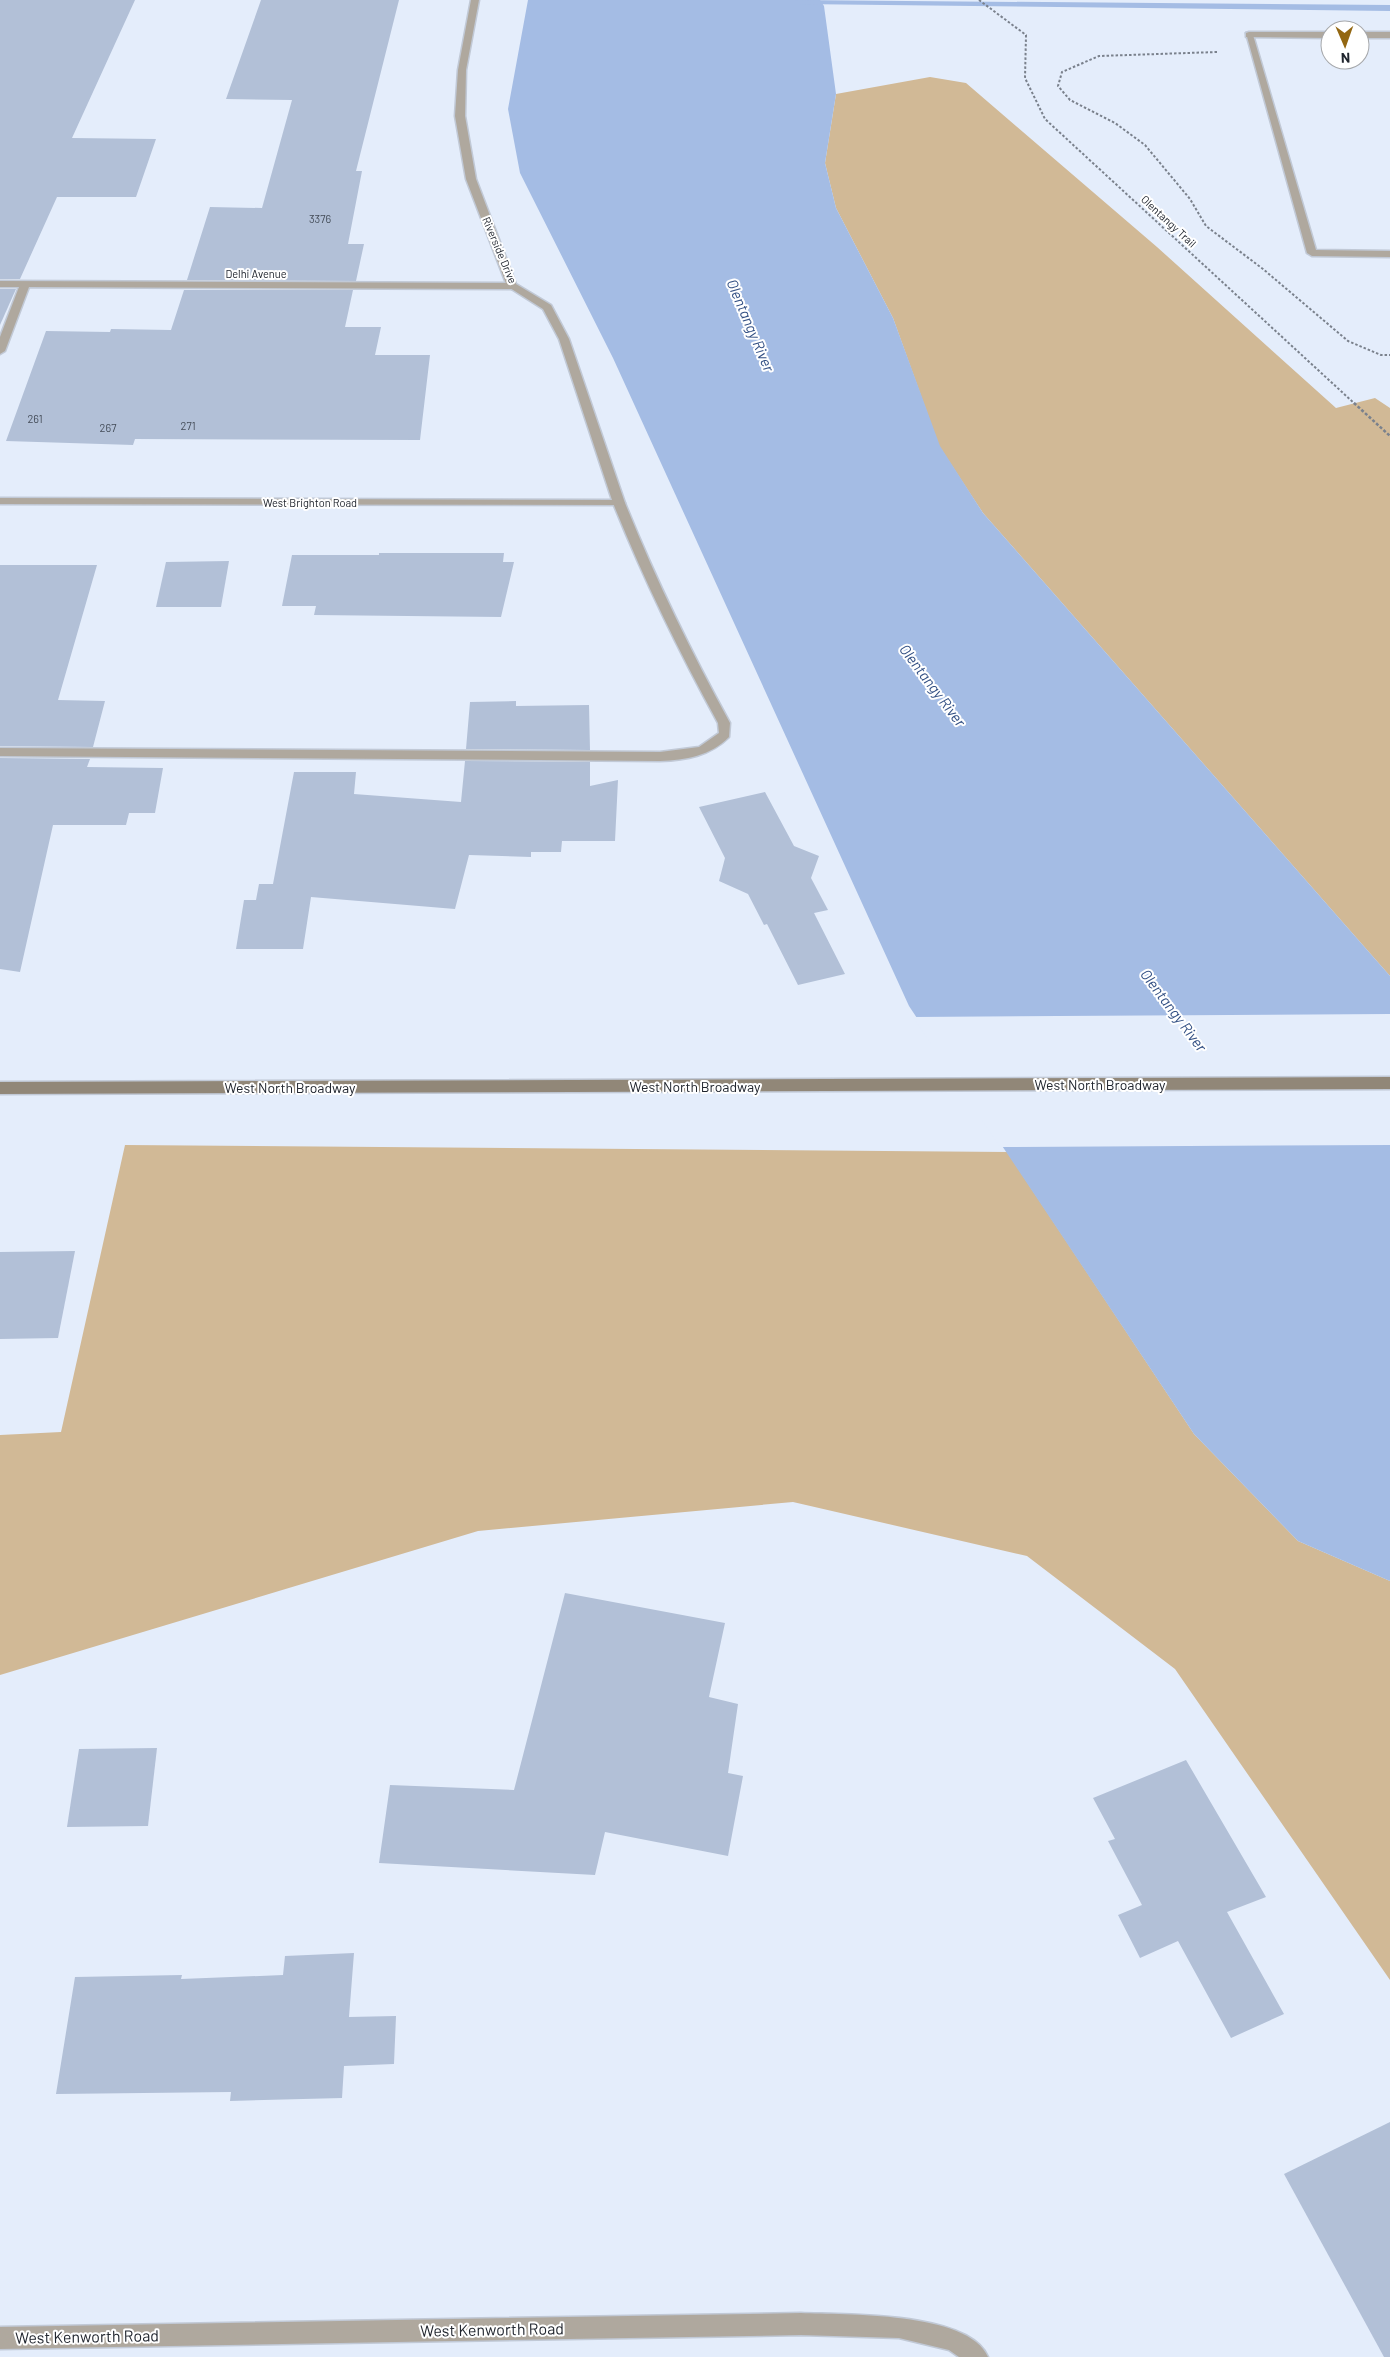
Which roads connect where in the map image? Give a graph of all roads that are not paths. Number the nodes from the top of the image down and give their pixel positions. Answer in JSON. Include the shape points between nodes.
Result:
{"nodes":[{"id":1,"x":475,"y":0,"type":"edge"},
{"id":2,"x":1320,"y":35,"type":"edge"},
{"id":3,"x":1370,"y":35,"type":"edge"},
{"id":4,"x":1390,"y":35,"type":"edge"},
{"id":5,"x":1390,"y":254,"type":"edge"},
{"id":6,"x":0,"y":284,"type":"edge"},
{"id":7,"x":25,"y":284,"type":"junction"},
{"id":8,"x":512,"y":286,"type":"junction"},
{"id":9,"x":0,"y":351,"type":"edge"},
{"id":10,"x":0,"y":501,"type":"edge"},
{"id":11,"x":619,"y":503,"type":"junction"},
{"id":12,"x":0,"y":752,"type":"edge"},
{"id":13,"x":1390,"y":1083,"type":"edge"},
{"id":14,"x":0,"y":1088,"type":"edge"},
{"id":15,"x":0,"y":2338,"type":"edge"},
{"id":16,"x":977,"y":2357,"type":"edge"}],
"edges":[{"from":1,"to":8,"type":"street","name":"Riverside Drive","via":[[462,70],[460,116],[472,179]]},
{"from":2,"to":5,"type":"street","via":[[1249,35],[1312,253]]},
{"from":3,"to":4,"type":"street"},
{"from":6,"to":7,"type":"street","name":"Delhi Avenue"},
{"from":7,"to":8,"type":"street","name":"Delhi Avenue"},
{"from":7,"to":9,"type":"street"},
{"from":8,"to":11,"type":"street","name":"Riverside Drive","via":[[547,307],[564,339]]},
{"from":10,"to":11,"type":"street","name":"West Brighton Road"},
{"from":11,"to":12,"type":"street","name":"Riverside Drive","via":[[681,645],[724,723],[725,734],[721,740],[703,750],[617,756]]},
{"from":13,"to":14,"type":"main road","name":"West North Broadway"},
{"from":15,"to":16,"type":"street","name":"West Kenworth Road","via":[[801,2324],[899,2327],[954,2341]]}]}
